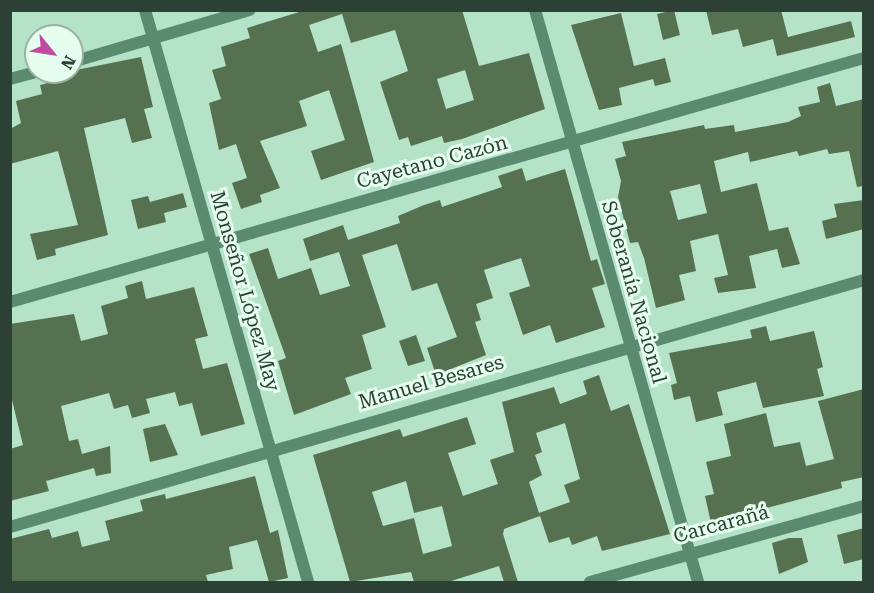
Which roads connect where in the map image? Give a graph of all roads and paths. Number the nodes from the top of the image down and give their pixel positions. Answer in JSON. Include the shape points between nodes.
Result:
{"nodes":[{"id":1,"x":145,"y":10,"type":"edge"},
{"id":2,"x":250,"y":10,"type":"edge"},
{"id":3,"x":535,"y":10,"type":"edge"},
{"id":4,"x":153,"y":38,"type":"junction"},
{"id":5,"x":84,"y":58,"type":"edge"},
{"id":6,"x":864,"y":58,"type":"edge"},
{"id":7,"x":571,"y":144,"type":"junction"},
{"id":8,"x":211,"y":243,"type":"junction"},
{"id":9,"x":864,"y":279,"type":"edge"},
{"id":10,"x":10,"y":302,"type":"edge"},
{"id":11,"x":629,"y":345,"type":"junction"},
{"id":12,"x":270,"y":448,"type":"junction"},
{"id":13,"x":864,"y":506,"type":"edge"},
{"id":14,"x":10,"y":527,"type":"edge"},
{"id":15,"x":689,"y":552,"type":"junction"},
{"id":16,"x":308,"y":582,"type":"edge"},
{"id":17,"x":590,"y":582,"type":"edge"},
{"id":18,"x":698,"y":582,"type":"edge"}],
"edges":[{"from":1,"to":4,"type":"street","name":"Monseñor López May"},
{"from":2,"to":4,"type":"street"},
{"from":3,"to":7,"type":"street","name":"Soberanía Nacional"},
{"from":4,"to":5,"type":"street"},
{"from":4,"to":8,"type":"street","name":"Monseñor López May"},
{"from":6,"to":7,"type":"street","name":"Cayetano Cazón"},
{"from":7,"to":8,"type":"street","name":"Cayetano Cazón"},
{"from":7,"to":11,"type":"street","name":"Soberanía Nacional"},
{"from":8,"to":10,"type":"street","name":"Cayetano Cazón"},
{"from":8,"to":12,"type":"street","name":"Monseñor López May"},
{"from":9,"to":11,"type":"street","name":"Manuel Besares"},
{"from":11,"to":12,"type":"street","name":"Manuel Besares"},
{"from":11,"to":15,"type":"street","name":"Soberanía Nacional"},
{"from":12,"to":14,"type":"street","name":"Manuel Besares"},
{"from":12,"to":16,"type":"street","name":"Monseñor López May"},
{"from":13,"to":15,"type":"street","name":"Carcarañá"},
{"from":15,"to":17,"type":"street","name":"Carcarañá"},
{"from":15,"to":18,"type":"street","name":"Soberanía Nacional"}]}
